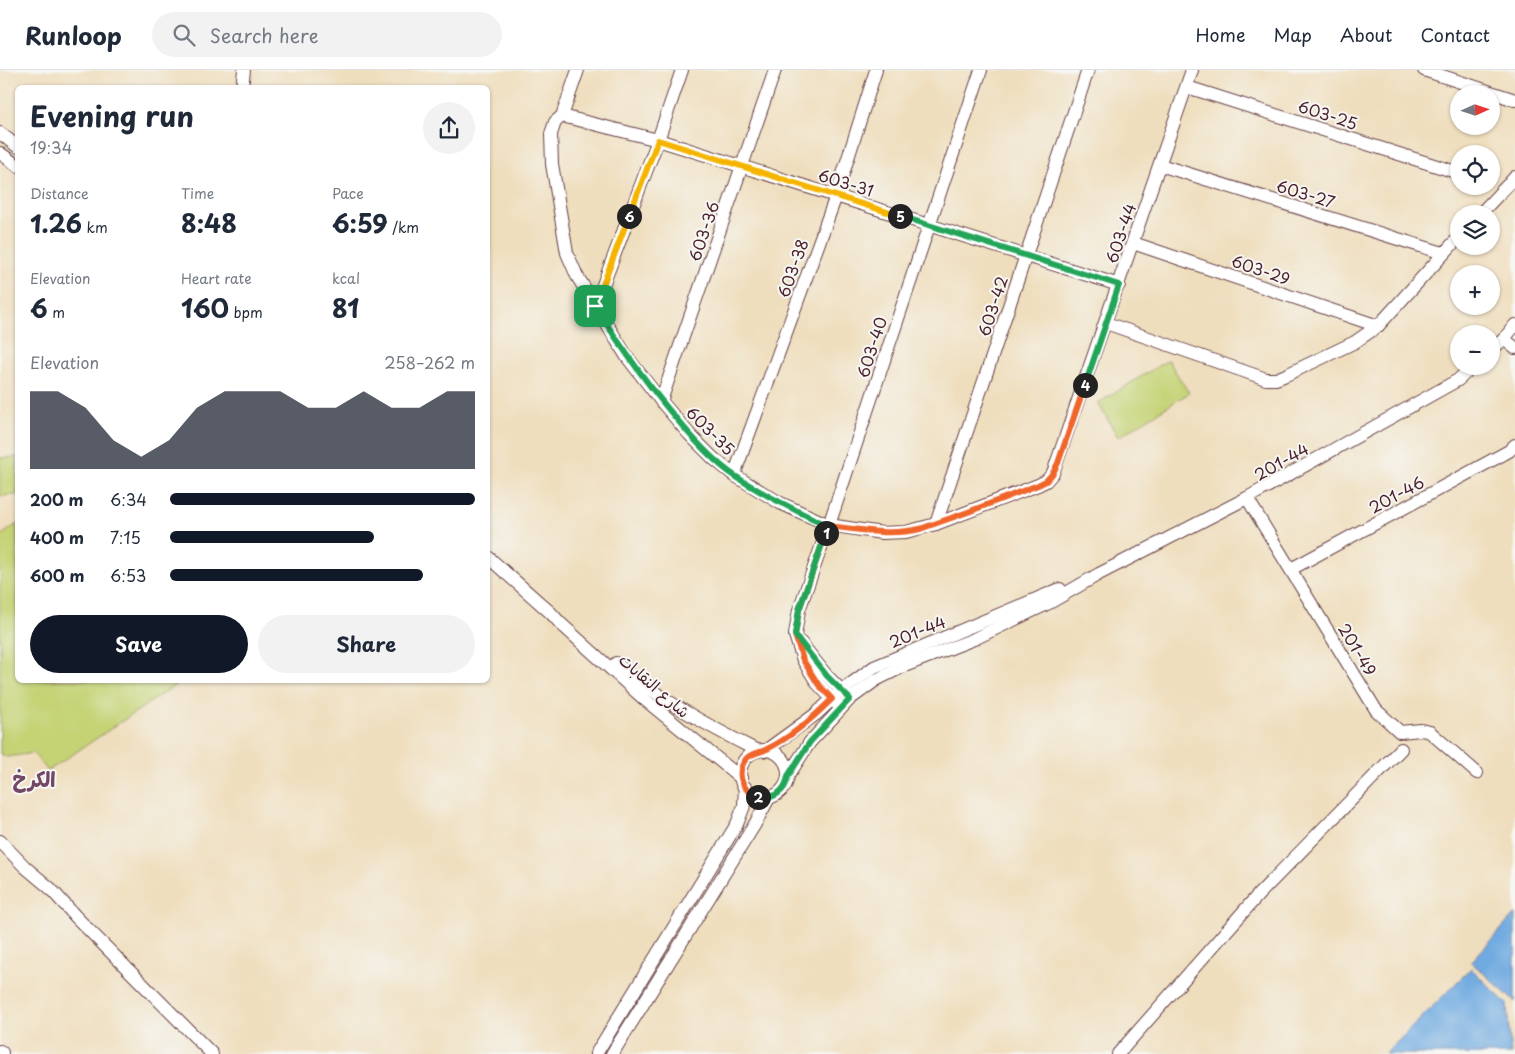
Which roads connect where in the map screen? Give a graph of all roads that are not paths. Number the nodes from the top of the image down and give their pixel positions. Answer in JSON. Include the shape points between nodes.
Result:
{"nodes":[{"id":1,"x":244,"y":70,"type":"edge"},
{"id":2,"x":578,"y":70,"type":"edge"},
{"id":3,"x":682,"y":70,"type":"edge"},
{"id":4,"x":775,"y":70,"type":"edge"},
{"id":5,"x":876,"y":70,"type":"edge"},
{"id":6,"x":981,"y":70,"type":"edge"},
{"id":7,"x":1088,"y":70,"type":"edge"},
{"id":8,"x":1192,"y":70,"type":"edge"},
{"id":9,"x":1424,"y":70,"type":"edge"},
{"id":10,"x":242,"y":85,"type":"edge"},
{"id":11,"x":1187,"y":87,"type":"junction"},
{"id":12,"x":1515,"y":100,"type":"edge"},
{"id":13,"x":562,"y":116,"type":"junction"},
{"id":14,"x":0,"y":133,"type":"edge"},
{"id":15,"x":658,"y":140,"type":"junction"},
{"id":16,"x":15,"y":145,"type":"edge"},
{"id":17,"x":0,"y":153,"type":"edge"},
{"id":18,"x":15,"y":164,"type":"edge"},
{"id":19,"x":1160,"y":164,"type":"junction"},
{"id":20,"x":743,"y":166,"type":"junction"},
{"id":21,"x":1450,"y":170,"type":"edge"},
{"id":22,"x":1515,"y":177,"type":"edge"},
{"id":23,"x":1500,"y":187,"type":"edge"},
{"id":24,"x":1505,"y":188,"type":"junction"},
{"id":25,"x":836,"y":196,"type":"junction"},
{"id":26,"x":1489,"y":205,"type":"edge"},
{"id":27,"x":929,"y":225,"type":"junction"},
{"id":28,"x":1133,"y":243,"type":"junction"},
{"id":29,"x":1450,"y":246,"type":"edge"},
{"id":30,"x":1443,"y":253,"type":"junction"},
{"id":31,"x":1026,"y":256,"type":"junction"},
{"id":32,"x":1119,"y":285,"type":"junction"},
{"id":33,"x":595,"y":306,"type":"junction"},
{"id":34,"x":1106,"y":323,"type":"junction"},
{"id":35,"x":1515,"y":325,"type":"edge"},
{"id":36,"x":1378,"y":326,"type":"junction"},
{"id":37,"x":1504,"y":339,"type":"junction"},
{"id":38,"x":1500,"y":342,"type":"edge"},
{"id":39,"x":1515,"y":348,"type":"edge"},
{"id":40,"x":1463,"y":375,"type":"edge"},
{"id":41,"x":661,"y":401,"type":"junction"},
{"id":42,"x":1515,"y":445,"type":"edge"},
{"id":43,"x":734,"y":475,"type":"junction"},
{"id":44,"x":1038,"y":485,"type":"joint"},
{"id":45,"x":1247,"y":498,"type":"junction"},
{"id":46,"x":936,"y":524,"type":"junction"},
{"id":47,"x":829,"y":526,"type":"junction"},
{"id":48,"x":490,"y":559,"type":"edge"},
{"id":49,"x":1291,"y":569,"type":"junction"},
{"id":50,"x":551,"y":613,"type":"junction"},
{"id":51,"x":841,"y":699,"type":"junction"},
{"id":52,"x":1401,"y":749,"type":"dead end"},
{"id":53,"x":762,"y":751,"type":"junction"},
{"id":54,"x":1477,"y":773,"type":"dead end"},
{"id":55,"x":788,"y":776,"type":"junction"},
{"id":56,"x":743,"y":783,"type":"junction"},
{"id":57,"x":769,"y":798,"type":"junction"},
{"id":58,"x":0,"y":841,"type":"edge"},
{"id":59,"x":629,"y":1002,"type":"junction"},
{"id":60,"x":640,"y":1010,"type":"junction"},
{"id":61,"x":212,"y":1054,"type":"edge"},
{"id":62,"x":596,"y":1054,"type":"edge"},
{"id":63,"x":612,"y":1054,"type":"edge"},
{"id":64,"x":1118,"y":1054,"type":"edge"}],
"edges":[{"from":1,"to":10,"type":"street"},
{"from":2,"to":13,"type":"street","name":"603-35"},
{"from":3,"to":15,"type":"street"},
{"from":4,"to":20,"type":"street","name":"603-36"},
{"from":5,"to":25,"type":"street","name":"603-38"},
{"from":6,"to":27,"type":"street","name":"603-40"},
{"from":7,"to":31,"type":"street","name":"603-42"},
{"from":8,"to":11,"type":"street","name":"603-44"},
{"from":9,"to":12,"type":"street"},
{"from":11,"to":19,"type":"street","name":"603-44"},
{"from":11,"to":21,"type":"street","name":"603-25"},
{"from":13,"to":15,"type":"street","name":"603-31"},
{"from":13,"to":33,"type":"street","name":"603-35","via":[[555,122],[551,134],[555,185],[567,253]]},
{"from":14,"to":16,"type":"street"},
{"from":15,"to":20,"type":"street","name":"603-31"},
{"from":15,"to":33,"type":"street"},
{"from":17,"to":18,"type":"street"},
{"from":19,"to":28,"type":"street","name":"603-44"},
{"from":19,"to":30,"type":"street","name":"603-27"},
{"from":20,"to":25,"type":"street","name":"603-31"},
{"from":20,"to":41,"type":"street","name":"603-36"},
{"from":22,"to":24,"type":"street"},
{"from":23,"to":24,"type":"street"},
{"from":24,"to":26,"type":"street"},
{"from":25,"to":27,"type":"street","name":"603-31"},
{"from":25,"to":43,"type":"street","name":"603-38"},
{"from":27,"to":31,"type":"street","name":"603-31"},
{"from":27,"to":47,"type":"street","name":"603-40"},
{"from":28,"to":32,"type":"street","name":"603-44"},
{"from":28,"to":36,"type":"street","name":"603-29"},
{"from":29,"to":30,"type":"street"},
{"from":30,"to":36,"type":"street"},
{"from":31,"to":32,"type":"street","name":"603-31"},
{"from":31,"to":46,"type":"street","name":"603-42"},
{"from":32,"to":34,"type":"street","name":"603-44"},
{"from":33,"to":41,"type":"street","name":"603-35","via":[[627,357]]},
{"from":34,"to":36,"type":"street","via":[[1266,378],[1286,376],[1355,342]]},
{"from":34,"to":44,"type":"street","name":"603-44","via":[[1058,463],[1046,481]]},
{"from":35,"to":37,"type":"street"},
{"from":37,"to":38,"type":"street"},
{"from":37,"to":39,"type":"street"},
{"from":40,"to":45,"type":"street","name":"201-44"},
{"from":41,"to":43,"type":"street","name":"603-35","via":[[695,440]]},
{"from":42,"to":49,"type":"street","name":"201-46"},
{"from":43,"to":47,"type":"street","name":"603-35","via":[[780,503]]},
{"from":44,"to":46,"type":"street","name":"603-35"},
{"from":45,"to":49,"type":"street","name":"201-49"},
{"from":45,"to":51,"type":"street","name":"201-44","via":[[1099,574],[874,667]]},
{"from":46,"to":47,"type":"street","name":"603-35","via":[[893,533]]},
{"from":47,"to":51,"type":"street","name":"603-40","via":[[799,610],[795,635],[803,660],[818,684]]},
{"from":48,"to":50,"type":"street","name":"شارع النقابات"},
{"from":49,"to":54,"type":"street","name":"201-49","via":[[1376,710],[1400,732],[1430,732]]},
{"from":50,"to":53,"type":"street","name":"شارع النقابات","via":[[573,626],[631,675],[689,715]]},
{"from":50,"to":56,"type":"street","name":"شارع النقابات","via":[[643,698]]},
{"from":51,"to":53,"type":"street","name":"201-44"},
{"from":51,"to":55,"type":"street","name":"201-44"},
{"from":52,"to":64,"type":"street","via":[[1260,894]]},
{"from":53,"to":55,"type":"street","via":[[782,758]]},
{"from":53,"to":56,"type":"street","via":[[746,760],[741,768]]},
{"from":55,"to":57,"type":"street","via":[[781,791]]},
{"from":56,"to":57,"type":"street","via":[[755,796]]},
{"from":56,"to":59,"type":"street","via":[[744,806],[737,824]]},
{"from":57,"to":60,"type":"street"},
{"from":58,"to":61,"type":"street"},
{"from":59,"to":60,"type":"street"},
{"from":59,"to":62,"type":"street"},
{"from":60,"to":63,"type":"street"}]}
